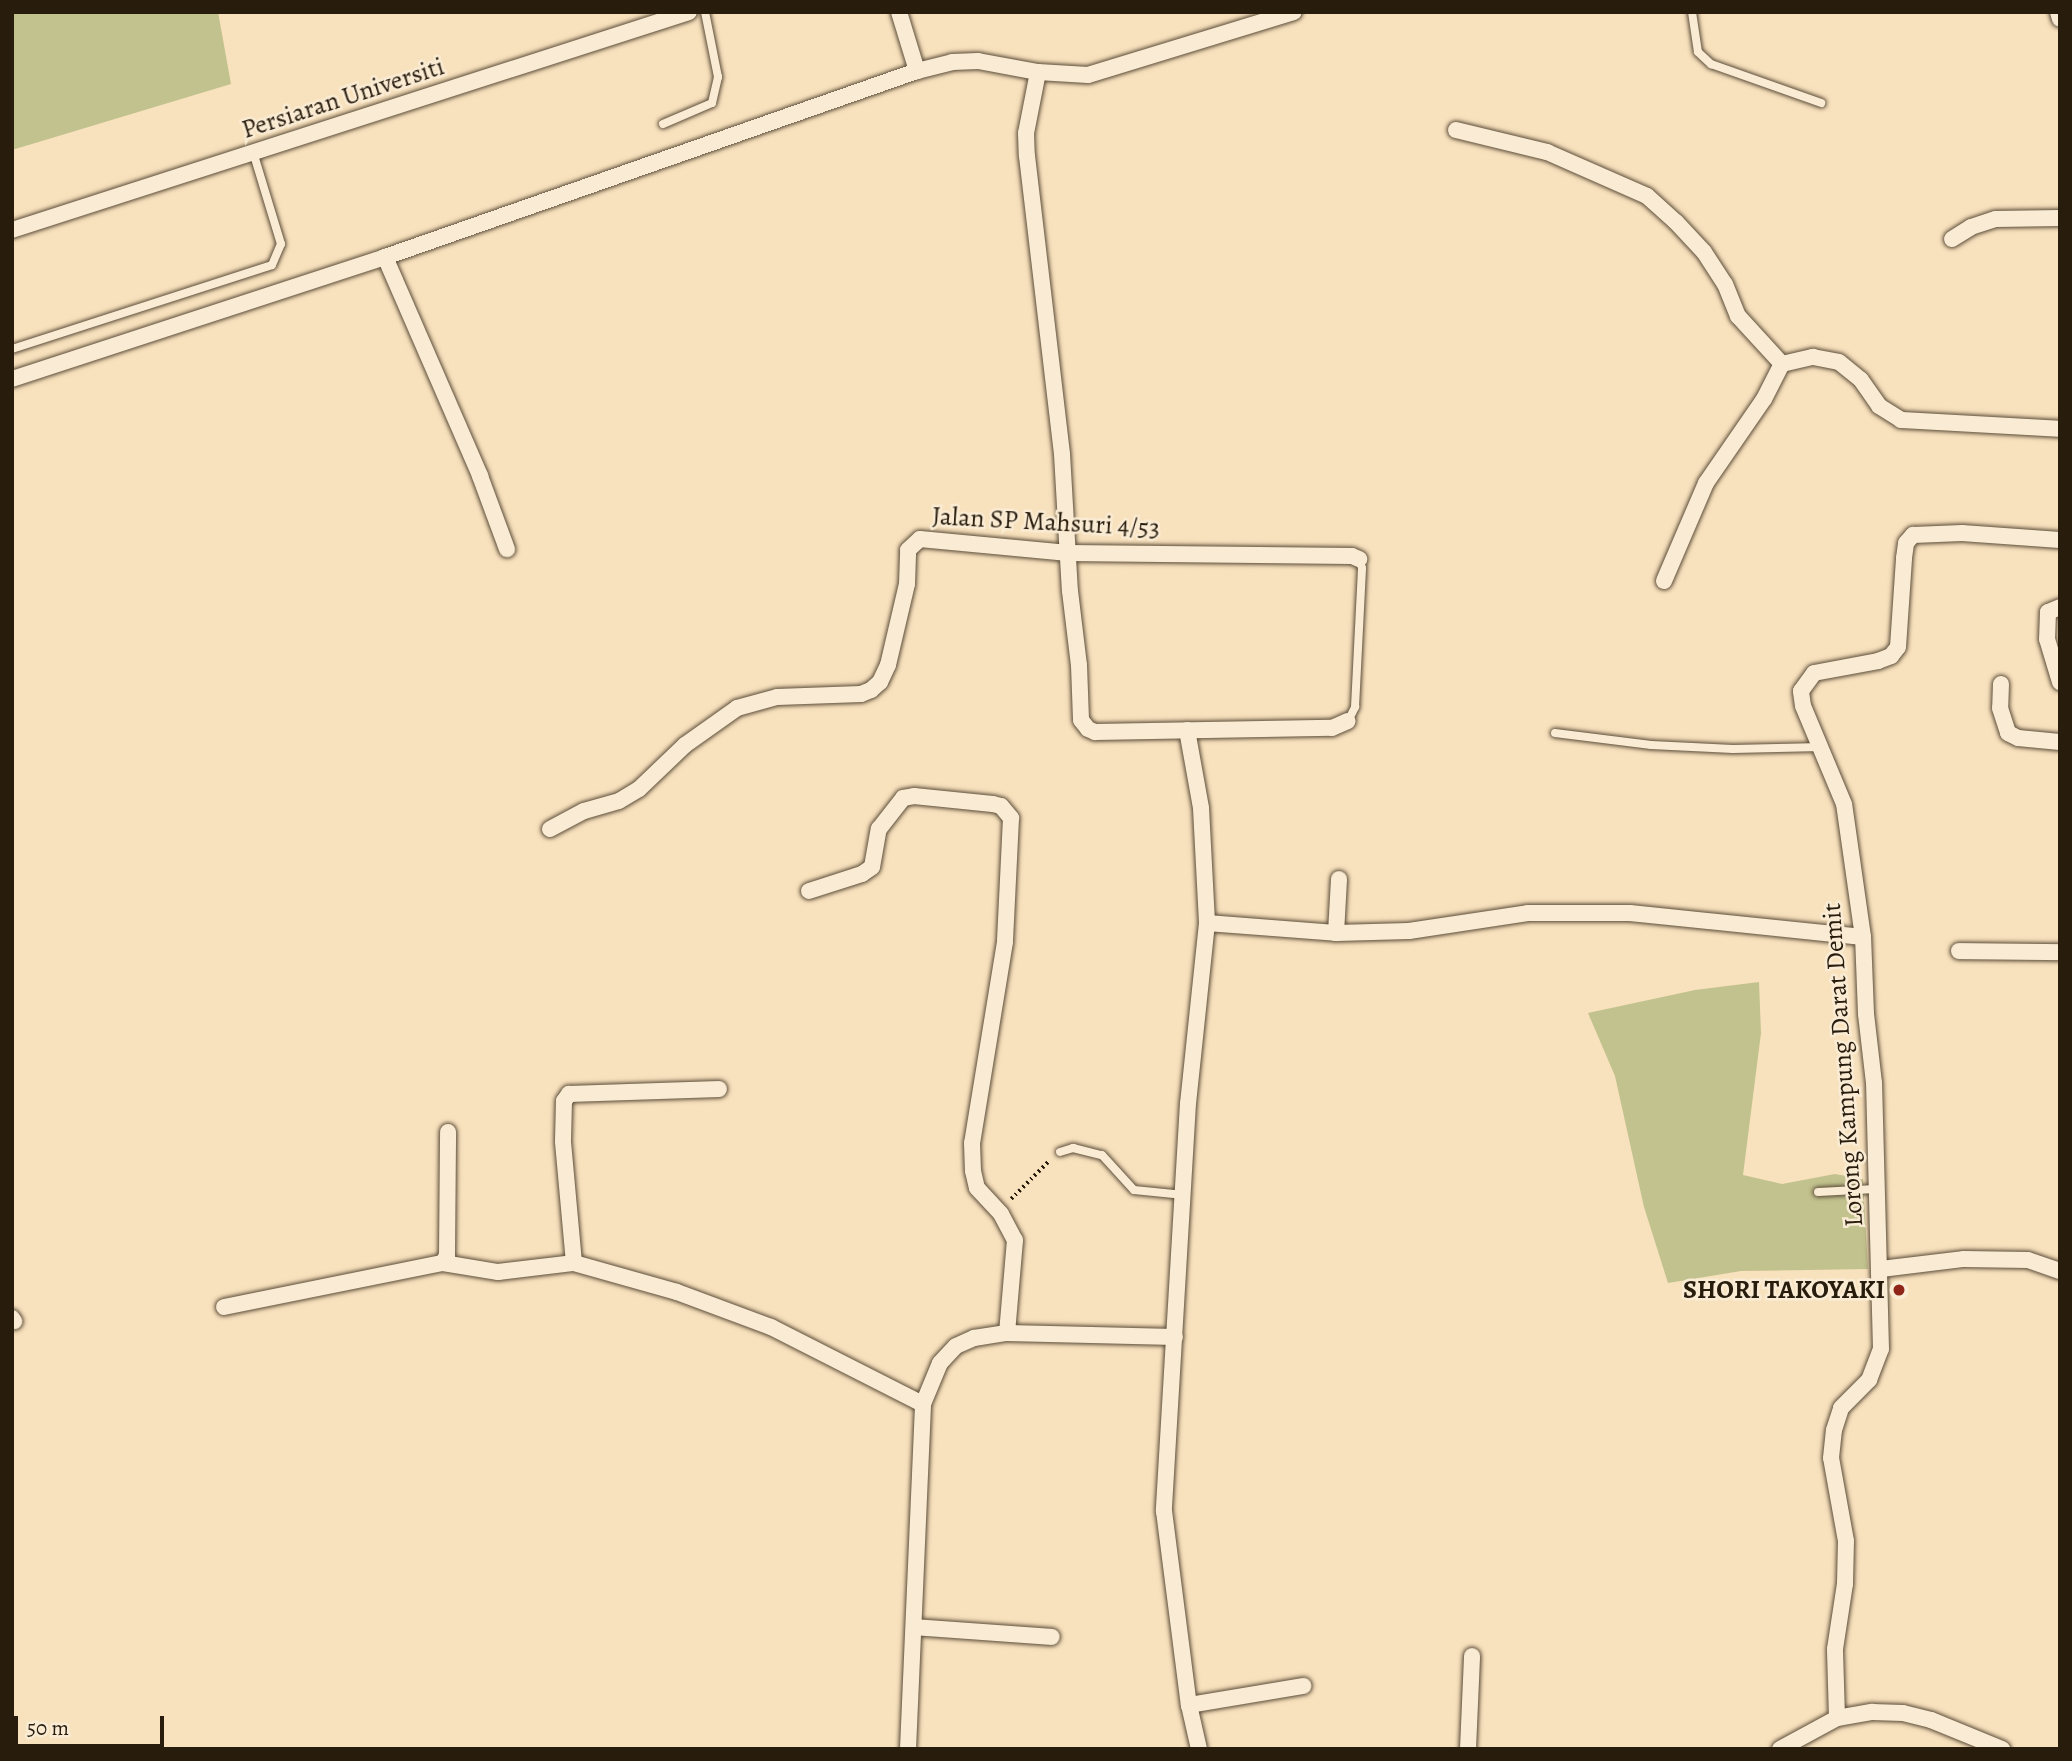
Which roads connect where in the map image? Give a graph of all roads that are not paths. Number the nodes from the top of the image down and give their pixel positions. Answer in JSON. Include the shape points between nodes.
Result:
{"nodes":[{"id":1,"x":689,"y":12,"type":"edge"},
{"id":2,"x":705,"y":12,"type":"edge"},
{"id":3,"x":899,"y":12,"type":"edge"},
{"id":4,"x":1294,"y":12,"type":"edge"},
{"id":5,"x":1692,"y":12,"type":"edge"},
{"id":6,"x":2058,"y":12,"type":"edge"},
{"id":7,"x":2060,"y":19,"type":"edge"},
{"id":8,"x":917,"y":71,"type":"junction"},
{"id":9,"x":1038,"y":72,"type":"junction"},
{"id":10,"x":1821,"y":103,"type":"dead end"},
{"id":11,"x":663,"y":124,"type":"dead end"},
{"id":12,"x":1456,"y":130,"type":"dead end"},
{"id":13,"x":253,"y":152,"type":"junction"},
{"id":14,"x":2060,"y":218,"type":"edge"},
{"id":15,"x":12,"y":230,"type":"edge"},
{"id":16,"x":1952,"y":239,"type":"dead end"},
{"id":17,"x":385,"y":257,"type":"junction"},
{"id":18,"x":12,"y":349,"type":"edge"},
{"id":19,"x":1782,"y":364,"type":"junction"},
{"id":20,"x":12,"y":379,"type":"edge"},
{"id":21,"x":2060,"y":429,"type":"edge"},
{"id":22,"x":2060,"y":540,"type":"edge"},
{"id":23,"x":507,"y":549,"type":"dead end"},
{"id":24,"x":1068,"y":553,"type":"junction"},
{"id":25,"x":1359,"y":559,"type":"joint"},
{"id":26,"x":1664,"y":580,"type":"dead end"},
{"id":27,"x":2060,"y":607,"type":"edge"},
{"id":28,"x":2060,"y":682,"type":"edge"},
{"id":29,"x":2001,"y":684,"type":"dead end"},
{"id":30,"x":1348,"y":721,"type":"joint"},
{"id":31,"x":1187,"y":730,"type":"junction"},
{"id":32,"x":1555,"y":733,"type":"dead end"},
{"id":33,"x":2060,"y":742,"type":"edge"},
{"id":34,"x":1822,"y":747,"type":"junction"},
{"id":35,"x":550,"y":829,"type":"dead end"},
{"id":36,"x":1339,"y":879,"type":"dead end"},
{"id":37,"x":809,"y":891,"type":"dead end"},
{"id":38,"x":1207,"y":923,"type":"junction"},
{"id":39,"x":1336,"y":933,"type":"junction"},
{"id":40,"x":1863,"y":937,"type":"junction"},
{"id":41,"x":1959,"y":951,"type":"dead end"},
{"id":42,"x":2060,"y":952,"type":"edge"},
{"id":43,"x":719,"y":1089,"type":"dead end"},
{"id":44,"x":447,"y":1132,"type":"dead end"},
{"id":45,"x":1060,"y":1152,"type":"road end"},
{"id":46,"x":1877,"y":1189,"type":"junction"},
{"id":47,"x":1818,"y":1192,"type":"dead end"},
{"id":48,"x":1184,"y":1195,"type":"junction"},
{"id":49,"x":443,"y":1263,"type":"junction"},
{"id":50,"x":574,"y":1264,"type":"junction"},
{"id":51,"x":1881,"y":1269,"type":"junction"},
{"id":52,"x":2060,"y":1271,"type":"edge"},
{"id":53,"x":224,"y":1307,"type":"dead end"},
{"id":54,"x":1007,"y":1333,"type":"junction"},
{"id":55,"x":1175,"y":1337,"type":"junction"},
{"id":56,"x":923,"y":1404,"type":"junction"},
{"id":57,"x":914,"y":1627,"type":"junction"},
{"id":58,"x":1052,"y":1637,"type":"dead end"},
{"id":59,"x":1472,"y":1656,"type":"dead end"},
{"id":60,"x":1303,"y":1686,"type":"dead end"},
{"id":61,"x":1189,"y":1705,"type":"junction"},
{"id":62,"x":1837,"y":1718,"type":"junction"},
{"id":63,"x":908,"y":1749,"type":"edge"},
{"id":64,"x":1199,"y":1749,"type":"edge"},
{"id":65,"x":1468,"y":1749,"type":"edge"},
{"id":66,"x":1780,"y":1749,"type":"edge"},
{"id":67,"x":2002,"y":1749,"type":"edge"}],
"edges":[{"from":1,"to":13,"type":"street","name":"Persiaran Universiti"},
{"from":2,"to":11,"type":"lane","via":[[718,77],[712,103]]},
{"from":3,"to":8,"type":"street"},
{"from":4,"to":9,"type":"street","via":[[1103,72],[1074,76]]},
{"from":5,"to":10,"type":"lane","via":[[1698,52],[1711,64]]},
{"from":6,"to":7,"type":"street"},
{"from":8,"to":9,"type":"street","via":[[978,61]]},
{"from":8,"to":17,"type":"street"},
{"from":9,"to":24,"type":"street","via":[[1026,133],[1027,156],[1062,454]]},
{"from":12,"to":19,"type":"street","via":[[1547,152],[1647,196],[1704,252],[1725,284],[1738,316]]},
{"from":13,"to":15,"type":"street","name":"Persiaran Universiti"},
{"from":13,"to":18,"type":"lane","via":[[281,244],[272,265]]},
{"from":14,"to":16,"type":"street","via":[[1996,219]]},
{"from":17,"to":20,"type":"street"},
{"from":17,"to":23,"type":"street"},
{"from":19,"to":21,"type":"street","via":[[1813,356],[1839,362],[1861,380],[1879,406],[1901,420]]},
{"from":19,"to":26,"type":"street","via":[[1764,399],[1706,483]]},
{"from":22,"to":34,"type":"street","name":"Lorong Kampung Darat Demit","via":[[1913,535],[1906,543],[1898,647],[1878,661],[1814,673],[1801,691]]},
{"from":24,"to":25,"type":"street","name":"Jalan SP Mahsuri 4/53"},
{"from":24,"to":31,"type":"street","via":[[1083,726],[1095,732]]},
{"from":24,"to":35,"type":"street","name":"Jalan SP Mahsuri 4/53","via":[[920,539],[908,550],[906,584],[888,665],[872,690],[777,697],[737,708],[685,745],[639,789]]},
{"from":25,"to":30,"type":"lane","via":[[1363,568],[1355,708]]},
{"from":27,"to":28,"type":"street","via":[[2048,612],[2046,639]]},
{"from":29,"to":33,"type":"street","via":[[2000,708],[2008,733]]},
{"from":30,"to":31,"type":"street","via":[[1332,728]]},
{"from":31,"to":38,"type":"street","via":[[1201,808]]},
{"from":32,"to":34,"type":"lane","via":[[1651,745]]},
{"from":34,"to":40,"type":"street","name":"Lorong Kampung Darat Demit","via":[[1844,804]]},
{"from":36,"to":39,"type":"street"},
{"from":37,"to":54,"type":"street","via":[[867,871],[875,861],[878,829],[903,798],[993,804],[1007,811],[1012,826],[1005,942],[972,1143],[977,1188],[1011,1227],[1016,1252]]},
{"from":38,"to":39,"type":"street"},
{"from":38,"to":48,"type":"street","via":[[1188,1103]]},
{"from":39,"to":40,"type":"street","via":[[1409,931],[1528,913],[1617,913]]},
{"from":40,"to":46,"type":"street","name":"Lorong Kampung Darat Demit"},
{"from":41,"to":42,"type":"street"},
{"from":43,"to":50,"type":"street","via":[[569,1094],[564,1101],[563,1141]]},
{"from":44,"to":49,"type":"street","via":[[447,1255]]},
{"from":45,"to":48,"type":"lane","via":[[1088,1149],[1102,1155],[1134,1190]]},
{"from":46,"to":47,"type":"lane"},
{"from":46,"to":51,"type":"street","name":"Lorong Kampung Darat Demit"},
{"from":48,"to":55,"type":"street"},
{"from":49,"to":50,"type":"street","via":[[498,1272]]},
{"from":49,"to":53,"type":"street"},
{"from":50,"to":56,"type":"street","via":[[677,1292],[771,1327]]},
{"from":51,"to":52,"type":"street","via":[[1964,1259],[2028,1260]]},
{"from":51,"to":62,"type":"street","name":"Lorong Kampung Darat Demit","via":[[1878,1363],[1869,1380],[1841,1408],[1834,1430],[1832,1458],[1846,1541],[1835,1649]]},
{"from":54,"to":55,"type":"street"},
{"from":54,"to":56,"type":"street","via":[[956,1346],[940,1363]]},
{"from":55,"to":61,"type":"street","via":[[1164,1511]]},
{"from":56,"to":57,"type":"street"},
{"from":57,"to":58,"type":"street"},
{"from":57,"to":63,"type":"street"},
{"from":59,"to":65,"type":"street"},
{"from":60,"to":61,"type":"street"},
{"from":61,"to":64,"type":"street"},
{"from":62,"to":66,"type":"street"},
{"from":62,"to":67,"type":"street","via":[[1903,1713]]}]}
